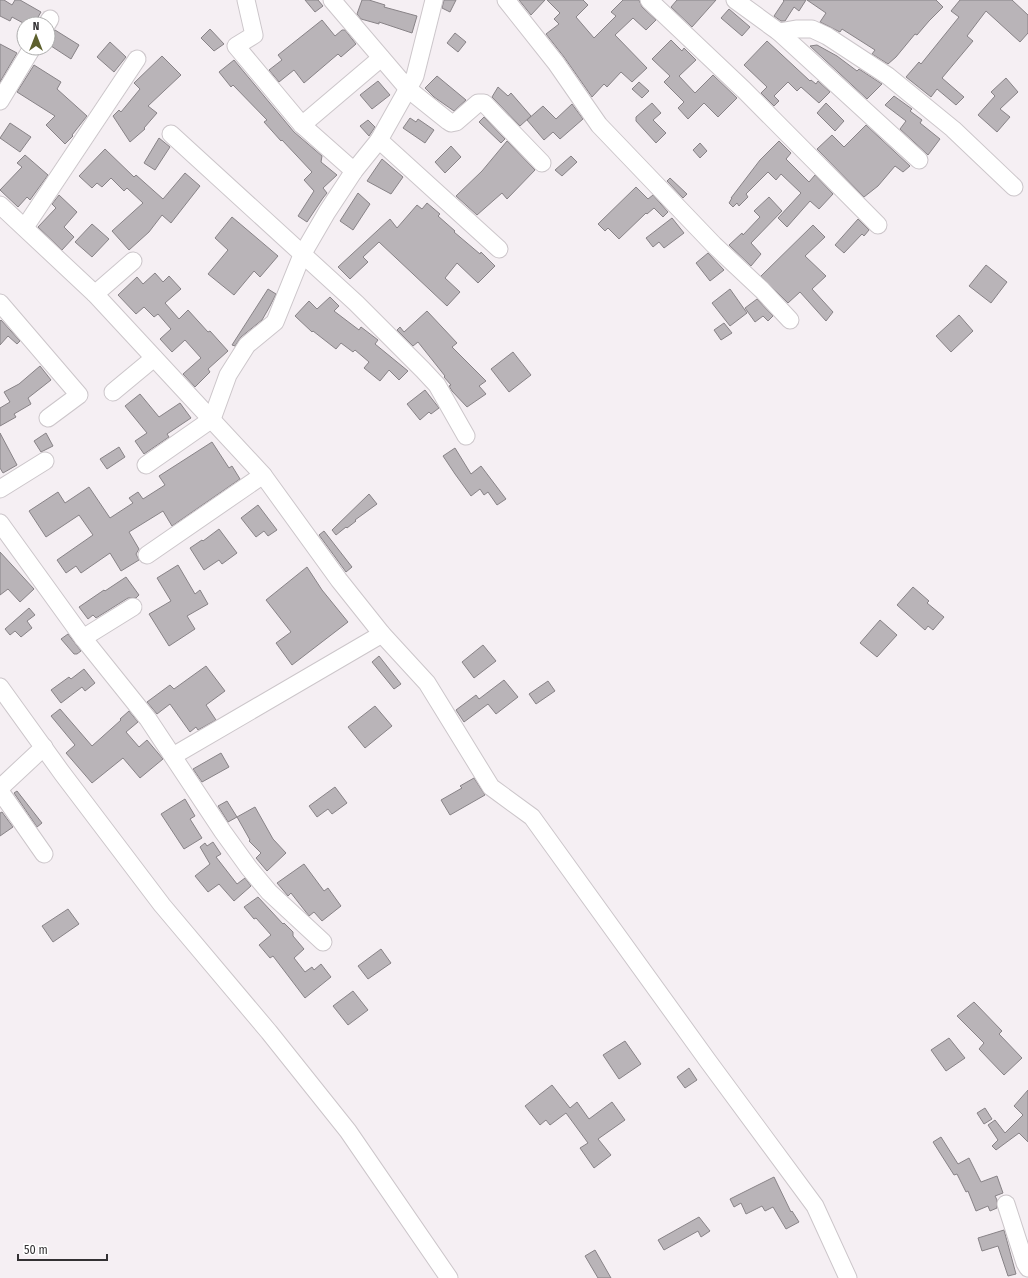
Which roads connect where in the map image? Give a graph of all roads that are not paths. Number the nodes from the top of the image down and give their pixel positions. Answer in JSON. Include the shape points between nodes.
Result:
{"nodes":[{"id":1,"x":246,"y":0,"type":"edge"},
{"id":2,"x":332,"y":0,"type":"edge"},
{"id":3,"x":434,"y":0,"type":"edge"},
{"id":4,"x":506,"y":0,"type":"edge"},
{"id":5,"x":649,"y":0,"type":"edge"},
{"id":6,"x":735,"y":0,"type":"edge"},
{"id":7,"x":779,"y":32,"type":"junction"},
{"id":8,"x":27,"y":56,"type":"edge"},
{"id":9,"x":381,"y":58,"type":"junction"},
{"id":10,"x":137,"y":59,"type":"dead end"},
{"id":11,"x":408,"y":89,"type":"junction"},
{"id":12,"x":0,"y":101,"type":"edge"},
{"id":13,"x":302,"y":125,"type":"junction"},
{"id":14,"x":171,"y":134,"type":"dead end"},
{"id":15,"x":379,"y":140,"type":"junction"},
{"id":16,"x":919,"y":160,"type":"dead end"},
{"id":17,"x":542,"y":163,"type":"dead end"},
{"id":18,"x":354,"y":171,"type":"junction"},
{"id":19,"x":1014,"y":187,"type":"dead end"},
{"id":20,"x":0,"y":205,"type":"edge"},
{"id":21,"x":878,"y":225,"type":"dead end"},
{"id":22,"x":25,"y":227,"type":"junction"},
{"id":23,"x":499,"y":248,"type":"dead end"},
{"id":24,"x":302,"y":255,"type":"junction"},
{"id":25,"x":133,"y":261,"type":"dead end"},
{"id":26,"x":95,"y":294,"type":"junction"},
{"id":27,"x":0,"y":303,"type":"edge"},
{"id":28,"x":790,"y":320,"type":"dead end"},
{"id":29,"x":154,"y":358,"type":"junction"},
{"id":30,"x":112,"y":392,"type":"dead end"},
{"id":31,"x":48,"y":418,"type":"dead end"},
{"id":32,"x":212,"y":419,"type":"junction"},
{"id":33,"x":466,"y":436,"type":"dead end"},
{"id":34,"x":45,"y":461,"type":"dead end"},
{"id":35,"x":146,"y":466,"type":"dead end"},
{"id":36,"x":263,"y":474,"type":"junction"},
{"id":37,"x":0,"y":489,"type":"edge"},
{"id":38,"x":0,"y":523,"type":"edge"},
{"id":39,"x":147,"y":555,"type":"dead end"},
{"id":40,"x":133,"y":608,"type":"dead end"},
{"id":41,"x":382,"y":634,"type":"junction"},
{"id":42,"x":83,"y":638,"type":"junction"},
{"id":43,"x":0,"y":687,"type":"edge"},
{"id":44,"x":44,"y":748,"type":"junction"},
{"id":45,"x":173,"y":756,"type":"junction"},
{"id":46,"x":0,"y":790,"type":"edge"},
{"id":47,"x":44,"y":854,"type":"dead end"},
{"id":48,"x":323,"y":942,"type":"dead end"},
{"id":49,"x":1006,"y":1204,"type":"dead end"},
{"id":50,"x":1026,"y":1265,"type":"edge"},
{"id":51,"x":448,"y":1278,"type":"edge"},
{"id":52,"x":848,"y":1278,"type":"edge"}],
"edges":[{"from":1,"to":13,"type":"street","via":[[254,35],[236,46]]},
{"from":2,"to":9,"type":"street"},
{"from":3,"to":11,"type":"street","via":[[415,76]]},
{"from":4,"to":28,"type":"street","via":[[556,63],[599,125]]},
{"from":5,"to":21,"type":"street","via":[[744,90]]},
{"from":6,"to":7,"type":"street"},
{"from":7,"to":16,"type":"street"},
{"from":7,"to":19,"type":"street","via":[[812,29],[888,76],[953,129]]},
{"from":8,"to":12,"type":"street"},
{"from":9,"to":11,"type":"street"},
{"from":9,"to":13,"type":"street"},
{"from":10,"to":22,"type":"street"},
{"from":11,"to":15,"type":"street"},
{"from":11,"to":17,"type":"street","via":[[451,123],[456,122],[478,103],[484,103]]},
{"from":13,"to":18,"type":"street"},
{"from":14,"to":24,"type":"street"},
{"from":15,"to":18,"type":"street"},
{"from":15,"to":23,"type":"street"},
{"from":18,"to":24,"type":"street"},
{"from":20,"to":22,"type":"street"},
{"from":22,"to":26,"type":"street"},
{"from":24,"to":32,"type":"street","via":[[275,322],[248,345],[228,375]]},
{"from":24,"to":33,"type":"street","via":[[356,303],[436,385]]},
{"from":25,"to":26,"type":"street"},
{"from":26,"to":29,"type":"street"},
{"from":27,"to":31,"type":"street","via":[[79,395]]},
{"from":29,"to":30,"type":"street"},
{"from":29,"to":32,"type":"street"},
{"from":32,"to":35,"type":"street"},
{"from":32,"to":36,"type":"street"},
{"from":34,"to":37,"type":"street"},
{"from":36,"to":39,"type":"street"},
{"from":36,"to":41,"type":"street","via":[[339,580]]},
{"from":38,"to":42,"type":"street"},
{"from":40,"to":42,"type":"street"},
{"from":41,"to":45,"type":"street"},
{"from":41,"to":52,"type":"street","via":[[427,683],[491,787],[532,817],[815,1206]]},
{"from":42,"to":45,"type":"street","via":[[148,719]]},
{"from":43,"to":44,"type":"street"},
{"from":44,"to":46,"type":"street"},
{"from":44,"to":51,"type":"street","via":[[162,905],[348,1131]]},
{"from":45,"to":48,"type":"street","via":[[249,868],[269,892]]},
{"from":46,"to":47,"type":"street"},
{"from":49,"to":50,"type":"street"}]}
